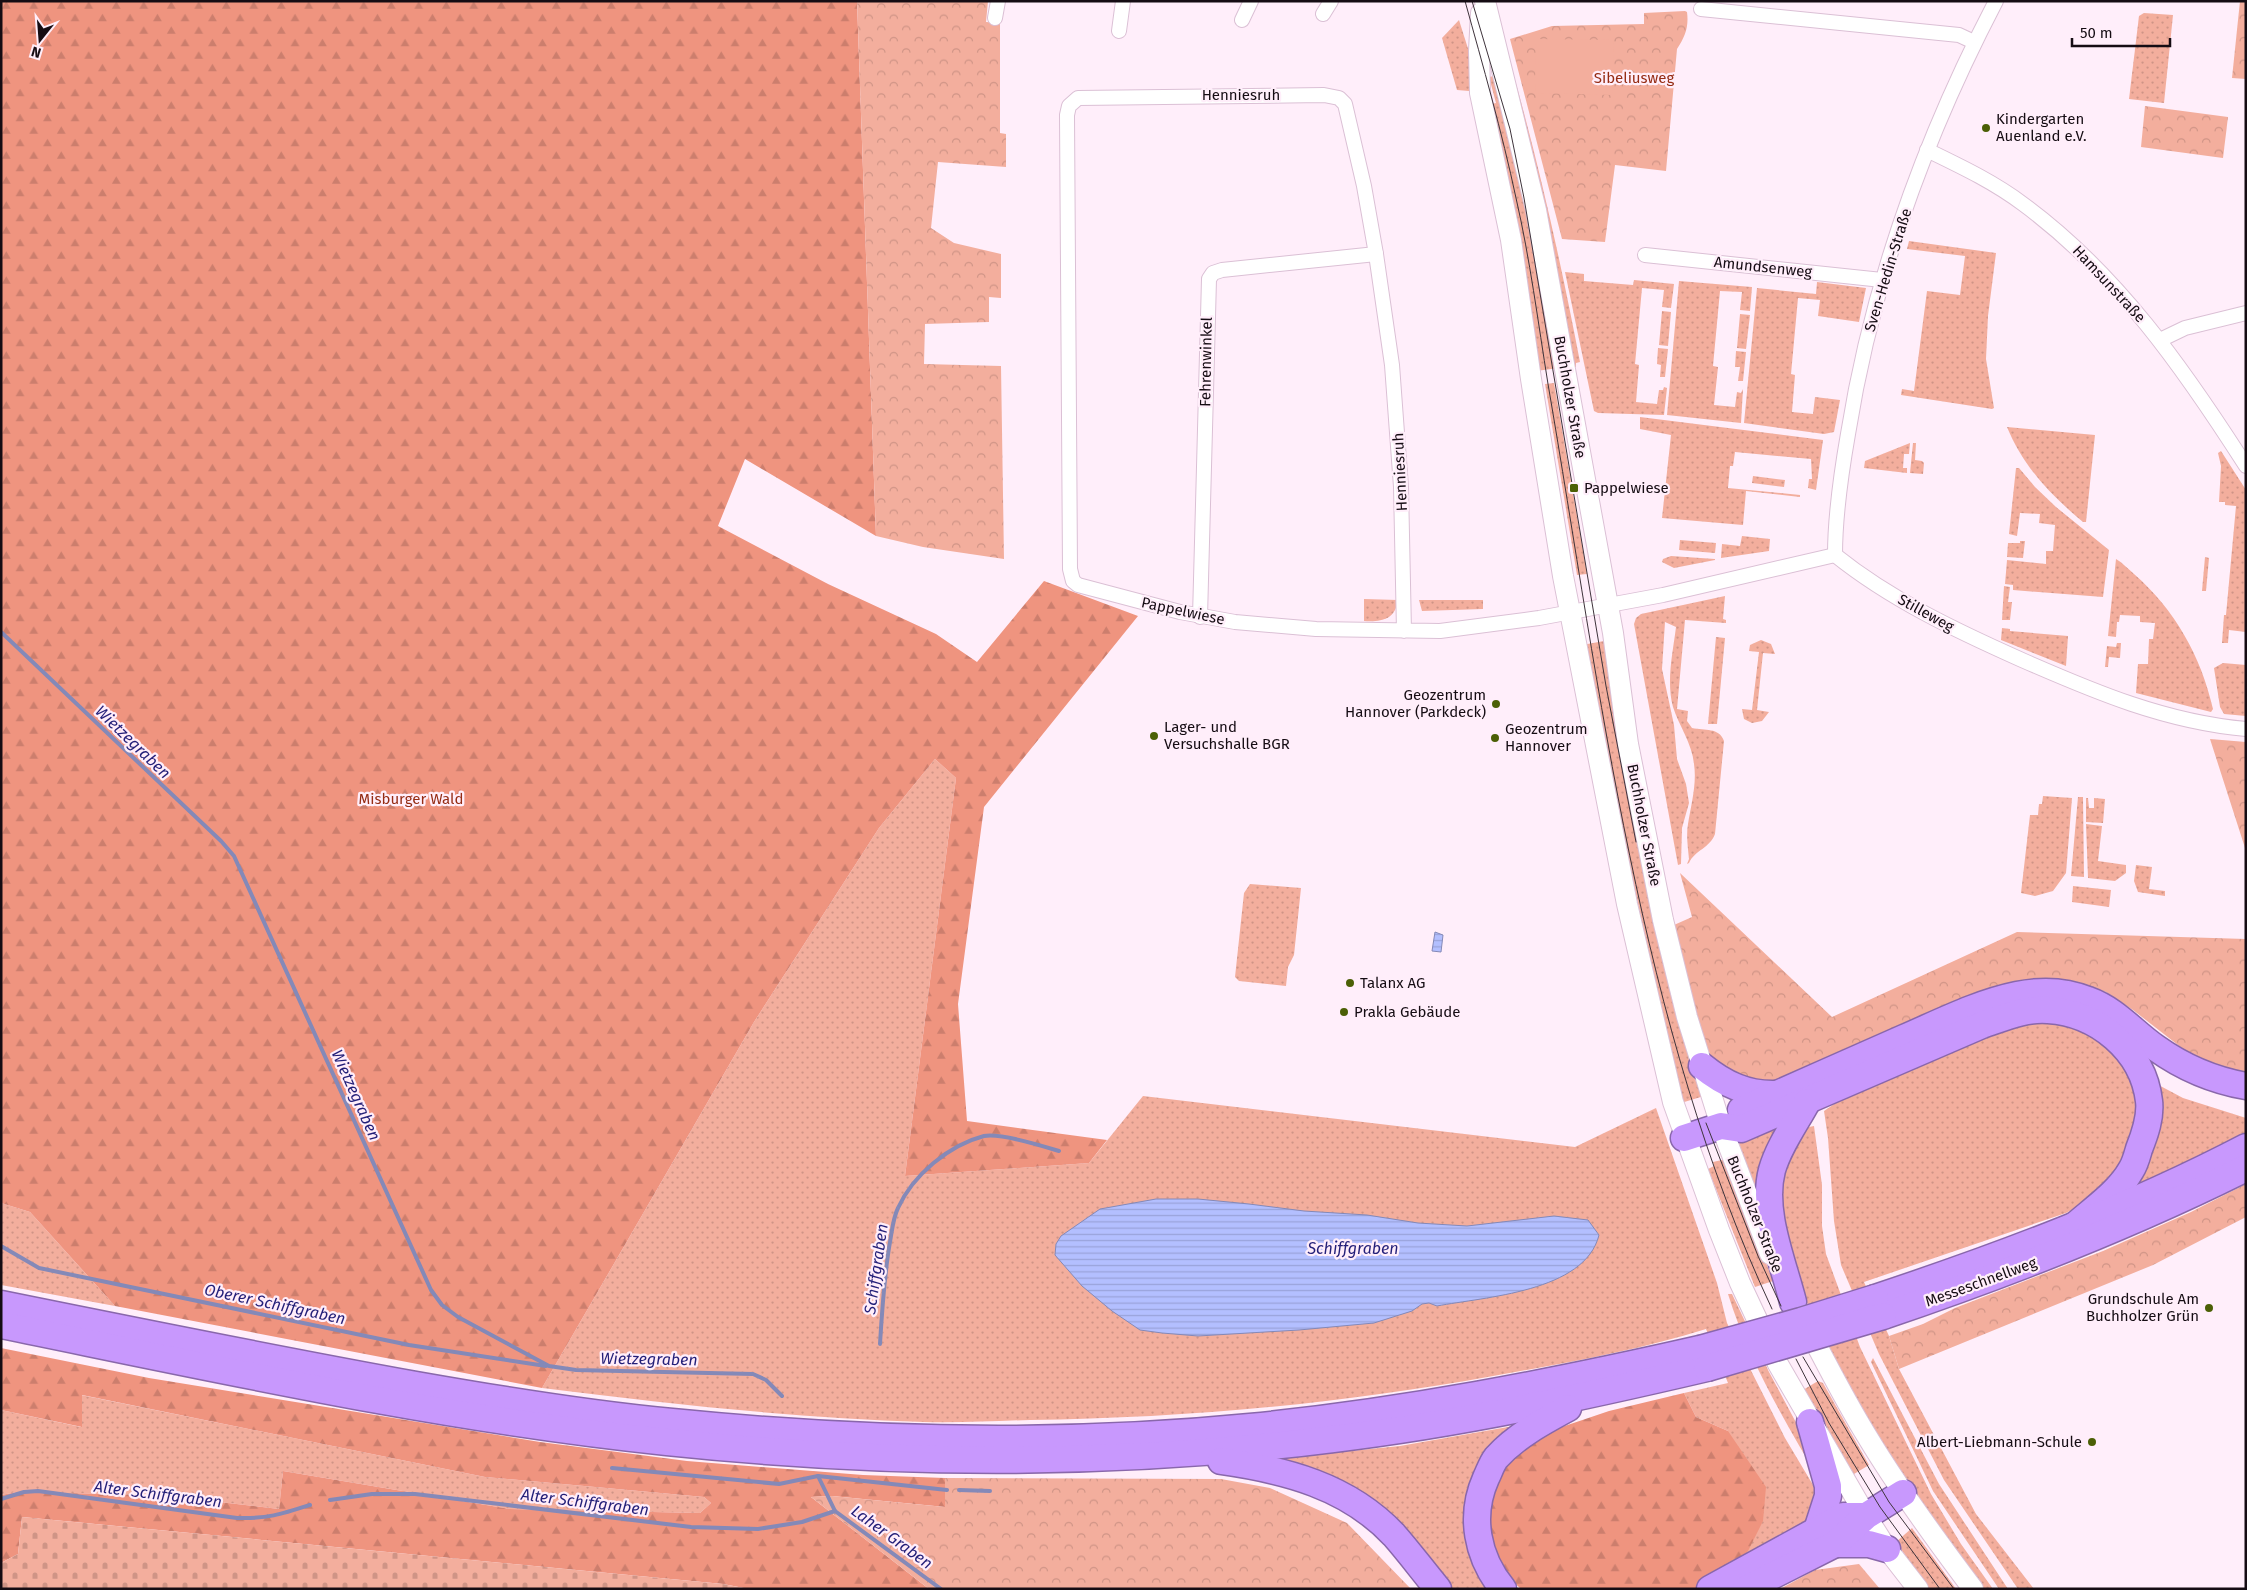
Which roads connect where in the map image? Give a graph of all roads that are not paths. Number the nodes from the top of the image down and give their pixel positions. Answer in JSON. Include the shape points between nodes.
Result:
{"nodes":[{"id":1,"x":998,"y":1,"type":"edge"},
{"id":2,"x":1123,"y":1,"type":"edge"},
{"id":3,"x":1251,"y":1,"type":"edge"},
{"id":4,"x":1331,"y":1,"type":"edge"},
{"id":5,"x":1483,"y":1,"type":"edge"},
{"id":6,"x":1996,"y":1,"type":"edge"},
{"id":7,"x":1701,"y":9,"type":"dead end"},
{"id":8,"x":1323,"y":14,"type":"dead end"},
{"id":9,"x":995,"y":18,"type":"dead end"},
{"id":10,"x":1242,"y":20,"type":"dead end"},
{"id":11,"x":1119,"y":31,"type":"dead end"},
{"id":12,"x":1974,"y":42,"type":"junction"},
{"id":13,"x":1928,"y":150,"type":"junction"},
{"id":14,"x":1376,"y":254,"type":"junction"},
{"id":15,"x":1645,"y":255,"type":"dead end"},
{"id":16,"x":1882,"y":280,"type":"junction"},
{"id":17,"x":2246,"y":313,"type":"edge"},
{"id":18,"x":2160,"y":340,"type":"junction"},
{"id":19,"x":2246,"y":466,"type":"edge"},
{"id":20,"x":1835,"y":555,"type":"junction"},
{"id":21,"x":1070,"y":569,"type":"joint"},
{"id":22,"x":1607,"y":606,"type":"junction"},
{"id":23,"x":1570,"y":612,"type":"junction"},
{"id":24,"x":1200,"y":616,"type":"junction"},
{"id":25,"x":1404,"y":631,"type":"junction"},
{"id":26,"x":2246,"y":729,"type":"edge"},
{"id":27,"x":1702,"y":1066,"type":"junction"},
{"id":28,"x":2246,"y":1086,"type":"edge"},
{"id":29,"x":1777,"y":1094,"type":"junction"},
{"id":30,"x":1807,"y":1102,"type":"junction"},
{"id":31,"x":1721,"y":1126,"type":"junction"},
{"id":32,"x":1684,"y":1138,"type":"junction"},
{"id":33,"x":2246,"y":1147,"type":"edge"},
{"id":34,"x":2246,"y":1168,"type":"edge"},
{"id":35,"x":2072,"y":1228,"type":"junction"},
{"id":36,"x":1793,"y":1302,"type":"junction"},
{"id":37,"x":1,"y":1304,"type":"edge"},
{"id":38,"x":1879,"y":1307,"type":"junction"},
{"id":39,"x":1,"y":1325,"type":"edge"},
{"id":40,"x":1704,"y":1358,"type":"junction"},
{"id":41,"x":1593,"y":1395,"type":"junction"},
{"id":42,"x":1810,"y":1422,"type":"junction"},
{"id":43,"x":925,"y":1449,"type":"junction"},
{"id":44,"x":973,"y":1449,"type":"junction"},
{"id":45,"x":1163,"y":1454,"type":"junction"},
{"id":46,"x":1903,"y":1493,"type":"junction"},
{"id":47,"x":1866,"y":1516,"type":"junction"},
{"id":48,"x":1826,"y":1537,"type":"junction"},
{"id":49,"x":1888,"y":1549,"type":"junction"},
{"id":50,"x":1438,"y":1589,"type":"edge"},
{"id":51,"x":1502,"y":1589,"type":"edge"},
{"id":52,"x":1710,"y":1589,"type":"edge"},
{"id":53,"x":1746,"y":1589,"type":"edge"},
{"id":54,"x":1918,"y":1589,"type":"edge"},
{"id":55,"x":1972,"y":1589,"type":"edge"}],
"edges":[{"from":1,"to":9,"type":"street"},
{"from":2,"to":11,"type":"street"},
{"from":3,"to":10,"type":"street"},
{"from":4,"to":8,"type":"street"},
{"from":5,"to":22,"type":"main road","name":"Buchholzer Straße","via":[[1536,210]]},
{"from":5,"to":23,"type":"main road","name":"Buchholzer Straße","via":[[1480,93],[1511,240]]},
{"from":6,"to":12,"type":"street","name":"Sven-Hedin-Straße"},
{"from":7,"to":12,"type":"street","via":[[1959,35]]},
{"from":12,"to":13,"type":"street","name":"Sven-Hedin-Straße"},
{"from":13,"to":16,"type":"street","name":"Sven-Hedin-Straße"},
{"from":13,"to":18,"type":"street","name":"Hamsunstraße","via":[[2022,202],[2059,232],[2114,287]]},
{"from":14,"to":21,"type":"street","name":"Henniesruh","via":[[1347,109],[1339,98],[1324,95],[1086,96],[1073,101],[1067,115]]},
{"from":14,"to":24,"type":"street","name":"Fehrenwinkel","via":[[1222,270],[1213,273],[1209,279]]},
{"from":14,"to":25,"type":"street","name":"Henniesruh","via":[[1396,414],[1403,520]]},
{"from":15,"to":16,"type":"street","name":"Amundsenweg"},
{"from":16,"to":20,"type":"street","name":"Sven-Hedin-Straße","via":[[1854,395],[1836,516]]},
{"from":17,"to":18,"type":"street","via":[[2185,328]]},
{"from":18,"to":19,"type":"street","name":"Hamsunstraße","via":[[2196,388]]},
{"from":20,"to":22,"type":"street"},
{"from":20,"to":26,"type":"street","name":"Stilleweg","via":[[1865,579],[1945,625],[2088,689],[2167,716]]},
{"from":21,"to":24,"type":"street","name":"Pappelwiese","via":[[1074,581],[1084,588]]},
{"from":22,"to":23,"type":"street","name":"Pappelwiese"},
{"from":22,"to":27,"type":"main road","name":"Buchholzer Straße","via":[[1628,744],[1657,892],[1672,963]]},
{"from":23,"to":25,"type":"street","name":"Pappelwiese","via":[[1440,631]]},
{"from":23,"to":32,"type":"main road","name":"Buchholzer Straße","via":[[1642,972]]},
{"from":24,"to":25,"type":"street","name":"Pappelwiese","via":[[1286,627]]},
{"from":27,"to":29,"type":"highway","via":[[1736,1088],[1760,1095]]},
{"from":27,"to":31,"type":"main road","name":"Buchholzer Straße"},
{"from":28,"to":29,"type":"highway","via":[[2205,1076],[2179,1064],[2114,1013],[2093,1002],[2071,995],[2041,992],[2018,995],[1969,1010]]},
{"from":29,"to":31,"type":"highway","via":[[1738,1111]]},
{"from":30,"to":31,"type":"highway","via":[[1741,1129]]},
{"from":30,"to":35,"type":"highway","via":[[2007,1016],[2029,1010],[2048,1010],[2095,1022],[2135,1060],[2146,1084],[2149,1103],[2146,1130],[2132,1169],[2120,1186]]},
{"from":30,"to":36,"type":"highway","via":[[1777,1158],[1770,1185],[1770,1215]]},
{"from":31,"to":32,"type":"highway"},
{"from":31,"to":36,"type":"main road","name":"Buchholzer Straße","via":[[1770,1255]]},
{"from":32,"to":42,"type":"main road","name":"Buchholzer Straße","via":[[1740,1283]]},
{"from":33,"to":35,"type":"highway"},
{"from":34,"to":38,"type":"highway","name":"Messeschnellweg","via":[[2058,1254]]},
{"from":35,"to":38,"type":"highway","via":[[1949,1274]]},
{"from":36,"to":46,"type":"main road","name":"Buchholzer Straße","via":[[1868,1439]]},
{"from":37,"to":43,"type":"highway","via":[[333,1370],[590,1412]]},
{"from":38,"to":40,"type":"highway","bridge":true,"via":[[1801,1322]]},
{"from":39,"to":43,"type":"highway","via":[[340,1393],[569,1430],[668,1443],[779,1452]]},
{"from":40,"to":41,"type":"highway"},
{"from":40,"to":44,"type":"highway","via":[[1382,1411],[1249,1427]]},
{"from":41,"to":45,"type":"highway","via":[[1377,1434]]},
{"from":41,"to":51,"type":"highway","via":[[1530,1429],[1495,1459],[1480,1493],[1477,1521],[1480,1550]]},
{"from":42,"to":47,"type":"main road","name":"Buchholzer Straße"},
{"from":42,"to":48,"type":"highway","via":[[1828,1486]]},
{"from":43,"to":44,"type":"highway"},
{"from":44,"to":45,"type":"highway","via":[[1070,1459]]},
{"from":45,"to":50,"type":"highway","via":[[1260,1466],[1292,1474],[1351,1499],[1394,1535]]},
{"from":46,"to":47,"type":"highway"},
{"from":46,"to":55,"type":"main road","name":"Buchholzer Straße"},
{"from":47,"to":48,"type":"highway"},
{"from":47,"to":49,"type":"main road","name":"Buchholzer Straße"},
{"from":48,"to":49,"type":"highway"},
{"from":48,"to":52,"type":"highway"},
{"from":48,"to":53,"type":"highway"},
{"from":49,"to":54,"type":"main road","name":"Buchholzer Straße"}]}
